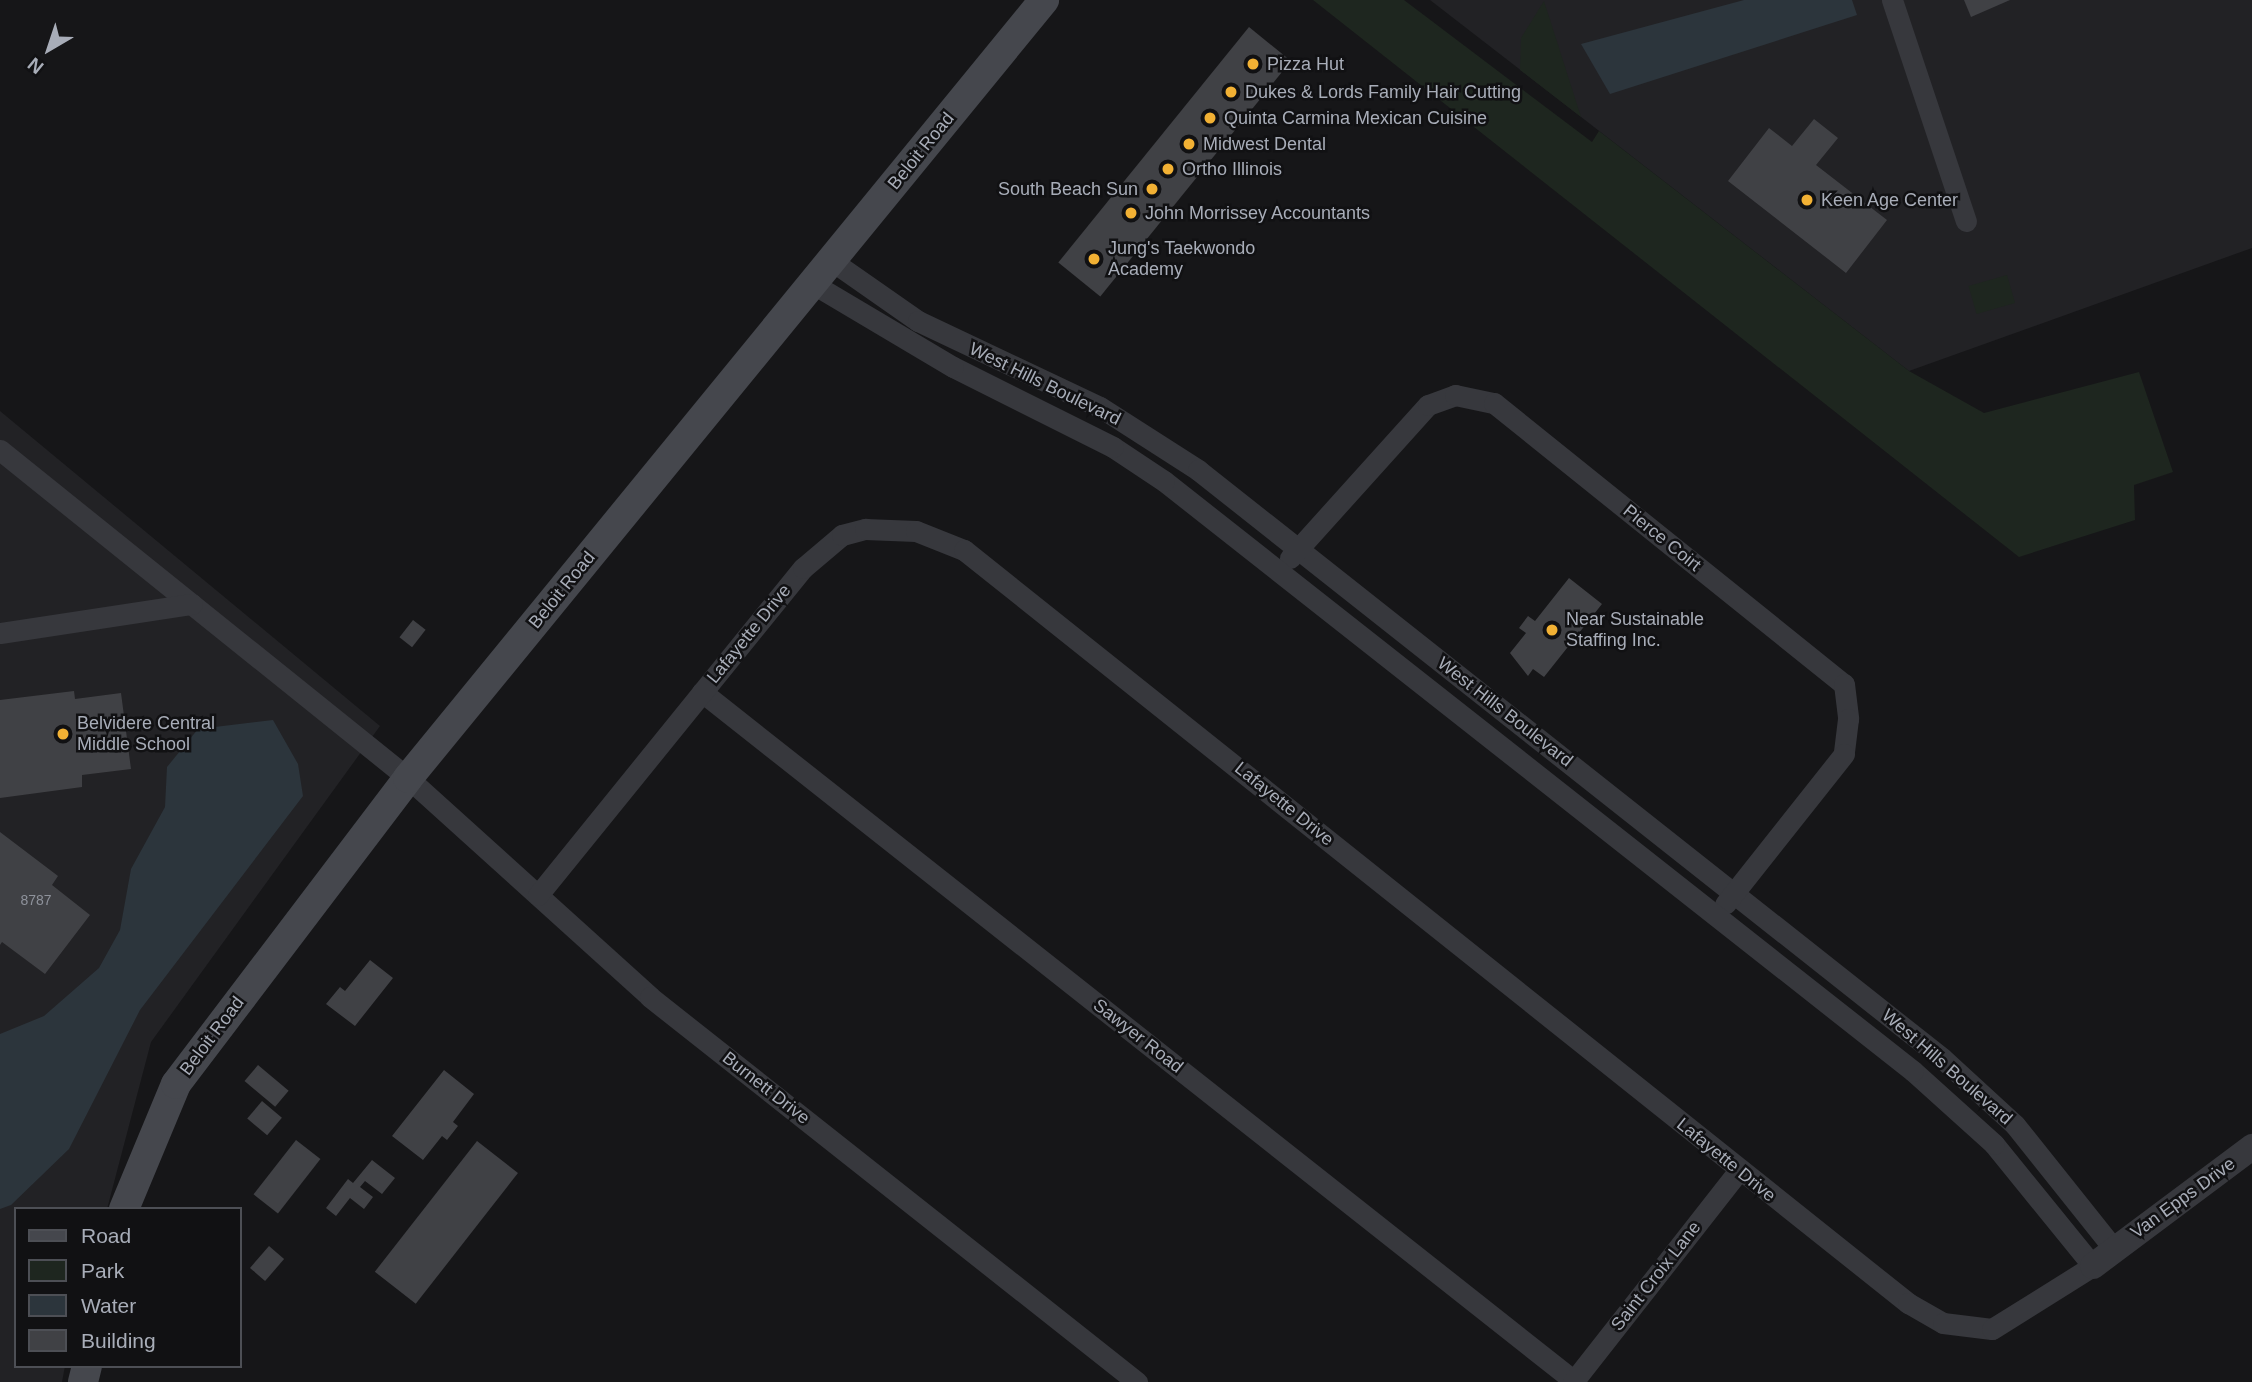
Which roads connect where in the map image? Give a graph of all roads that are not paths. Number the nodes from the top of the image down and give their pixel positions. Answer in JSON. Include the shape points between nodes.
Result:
{"nodes":[{"id":1,"x":1044,"y":0,"type":"edge"},
{"id":2,"x":1892,"y":0,"type":"edge"},
{"id":3,"x":1966,"y":221,"type":"dead end"},
{"id":4,"x":832,"y":261,"type":"junction"},
{"id":5,"x":813,"y":284,"type":"junction"},
{"id":6,"x":0,"y":450,"type":"edge"},
{"id":7,"x":1298,"y":549,"type":"junction"},
{"id":8,"x":1279,"y":570,"type":"junction"},
{"id":9,"x":192,"y":604,"type":"junction"},
{"id":10,"x":0,"y":633,"type":"edge"},
{"id":11,"x":702,"y":692,"type":"junction"},
{"id":12,"x":408,"y":778,"type":"junction"},
{"id":13,"x":1734,"y":893,"type":"junction"},
{"id":14,"x":538,"y":895,"type":"junction"},
{"id":15,"x":1718,"y":914,"type":"junction"},
{"id":16,"x":2252,"y":1147,"type":"edge"},
{"id":17,"x":1739,"y":1170,"type":"junction"},
{"id":18,"x":125,"y":1207,"type":"edge"},
{"id":19,"x":2114,"y":1249,"type":"junction"},
{"id":20,"x":2093,"y":1266,"type":"junction"},
{"id":21,"x":1573,"y":1381,"type":"edge"},
{"id":22,"x":1137,"y":1382,"type":"edge"}],
"edges":[{"from":1,"to":4,"type":"main road","name":"Beloit Road"},
{"from":2,"to":3,"type":"street"},
{"from":4,"to":5,"type":"main road","name":"Beloit Road"},
{"from":4,"to":7,"type":"street","name":"West Hills Boulevard","via":[[918,321],[1077,395],[1151,438]]},
{"from":5,"to":8,"type":"street","name":"West Hills Boulevard","via":[[953,367],[1113,447]]},
{"from":5,"to":12,"type":"main road","name":"Beloit Road"},
{"from":6,"to":9,"type":"street","name":"Burnett Drive"},
{"from":7,"to":8,"type":"street","name":"Pierce Coirt"},
{"from":7,"to":13,"type":"street","name":"West Hills Boulevard"},
{"from":7,"to":13,"type":"street","name":"Pierce Coirt","via":[[1428,405],[1455,395],[1494,403],[1844,684],[1848,719],[1844,754]]},
{"from":8,"to":15,"type":"street","name":"West Hills Boulevard"},
{"from":9,"to":10,"type":"street"},
{"from":9,"to":12,"type":"street","name":"Burnett Drive"},
{"from":11,"to":14,"type":"street","name":"Lafayette Drive"},
{"from":11,"to":17,"type":"street","name":"Lafayette Drive","via":[[803,568],[842,536],[883,528],[940,538],[964,550],[1194,731]]},
{"from":11,"to":21,"type":"street","name":"Sawyer Road"},
{"from":12,"to":14,"type":"street","name":"Burnett Drive"},
{"from":12,"to":18,"type":"main road","name":"Beloit Road","via":[[176,1084]]},
{"from":13,"to":15,"type":"street","name":"Pierce Coirt"},
{"from":13,"to":19,"type":"street","name":"West Hills Boulevard","via":[[1992,1102],[2052,1168]]},
{"from":14,"to":22,"type":"street","name":"Burnett Drive","via":[[650,997]]},
{"from":15,"to":20,"type":"street","name":"West Hills Boulevard","via":[[1966,1117],[2013,1165]]},
{"from":16,"to":19,"type":"street","name":"Van Epps Drive"},
{"from":17,"to":20,"type":"street","name":"Lafayette Drive","via":[[1908,1303],[1943,1323],[1992,1329]]},
{"from":17,"to":21,"type":"street","name":"Saint Croix Lane"},
{"from":19,"to":20,"type":"street","name":"Van Epps Drive"}]}
